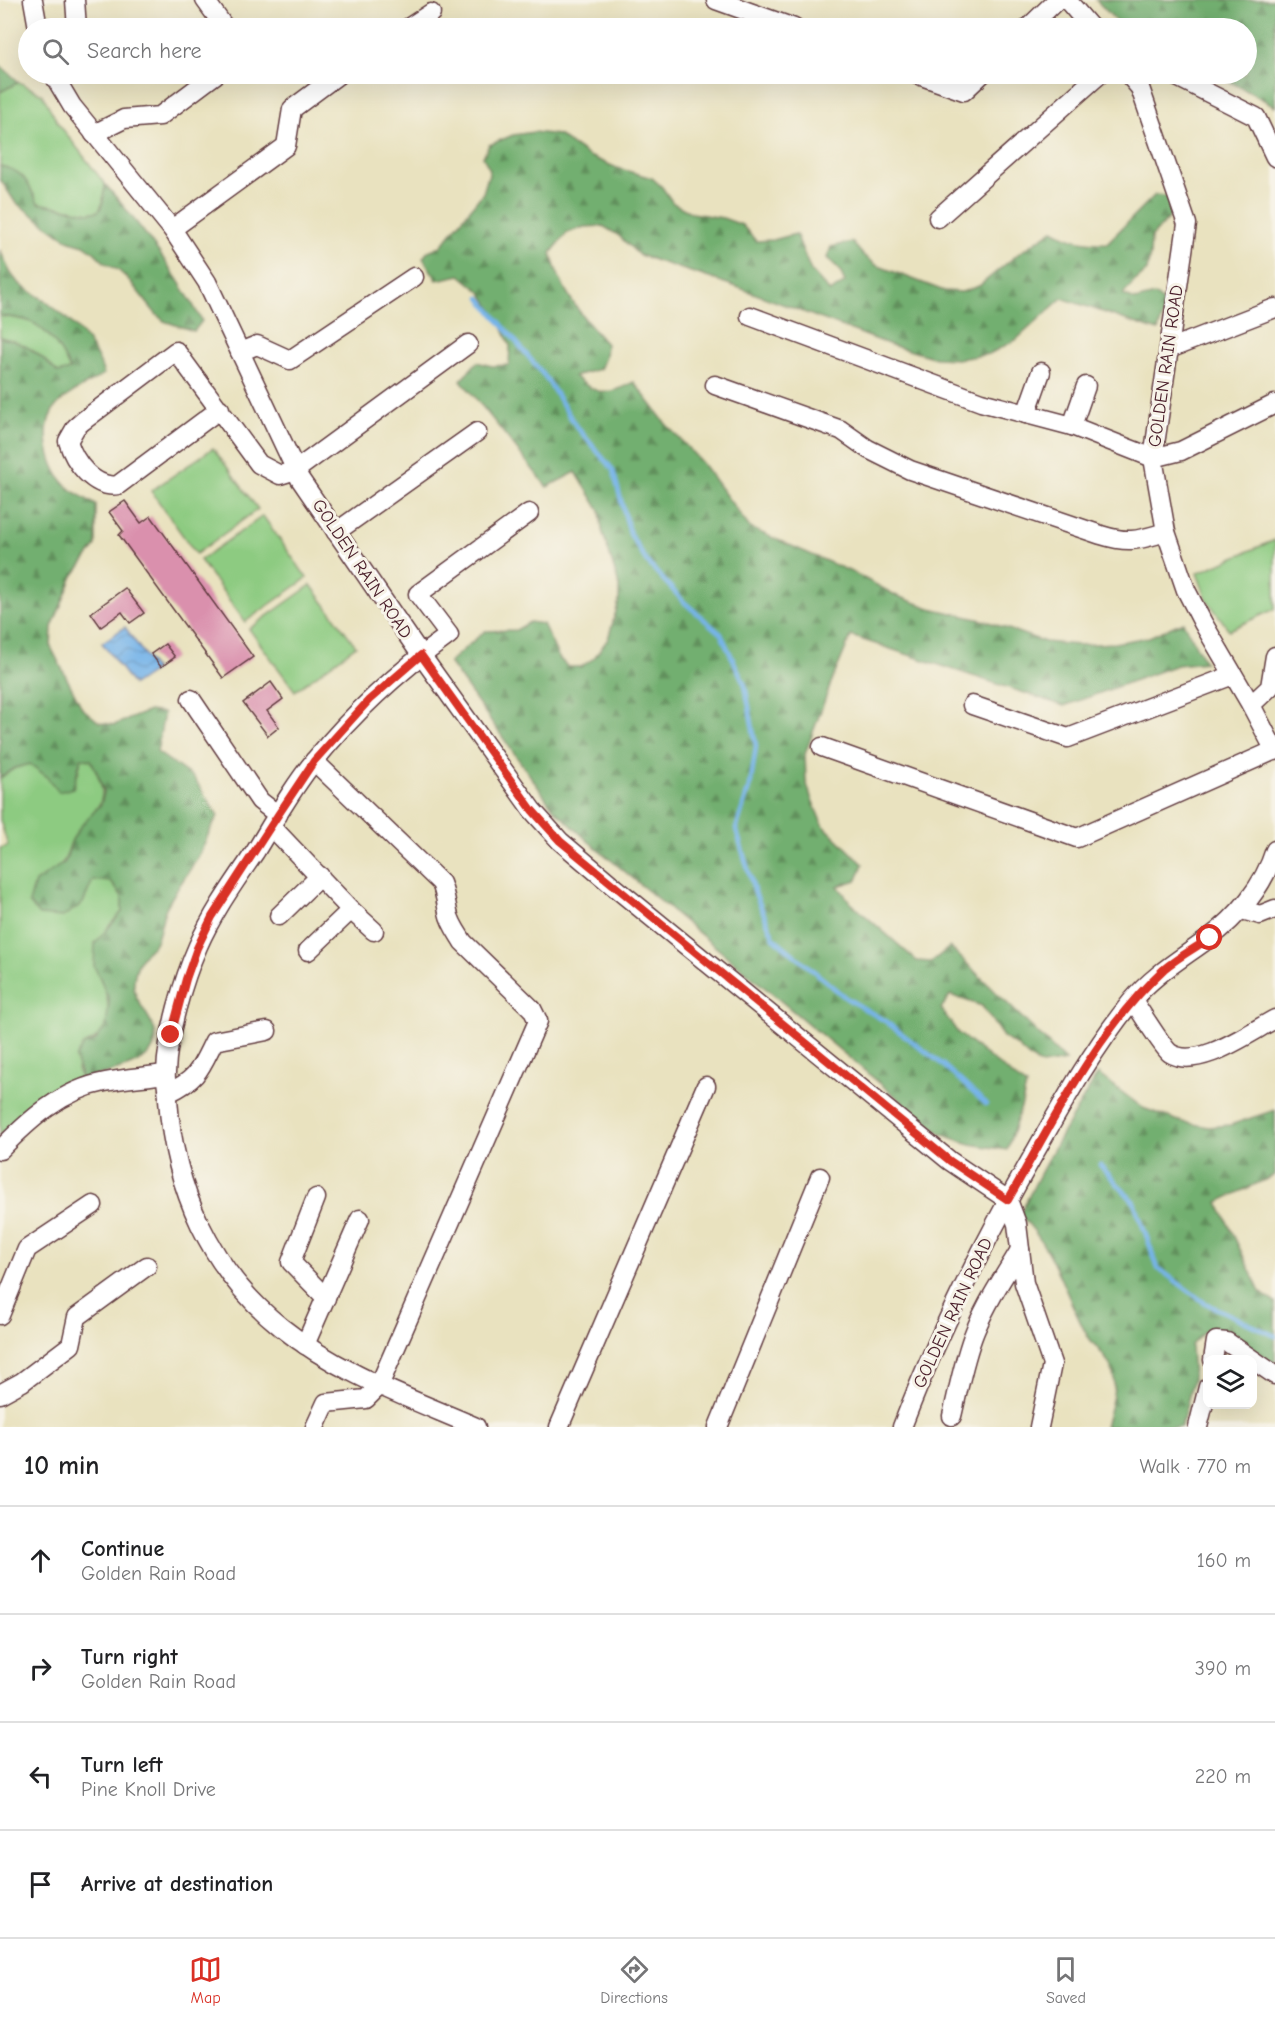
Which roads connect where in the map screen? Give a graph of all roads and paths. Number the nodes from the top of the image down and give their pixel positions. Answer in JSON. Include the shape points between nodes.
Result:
{"nodes":[{"id":1,"x":33,"y":0,"type":"edge"},
{"id":2,"x":75,"y":0,"type":"edge"},
{"id":3,"x":205,"y":0,"type":"edge"},
{"id":4,"x":716,"y":0,"type":"edge"},
{"id":5,"x":1057,"y":0,"type":"edge"},
{"id":6,"x":1067,"y":0,"type":"edge"},
{"id":7,"x":431,"y":13,"type":"dead end"},
{"id":8,"x":36,"y":18,"type":"edge"},
{"id":9,"x":76,"y":18,"type":"edge"},
{"id":10,"x":218,"y":18,"type":"edge"},
{"id":11,"x":423,"y":18,"type":"edge"},
{"id":12,"x":766,"y":18,"type":"edge"},
{"id":13,"x":1038,"y":18,"type":"edge"},
{"id":14,"x":1082,"y":18,"type":"edge"},
{"id":15,"x":60,"y":84,"type":"edge"},
{"id":16,"x":203,"y":84,"type":"edge"},
{"id":17,"x":326,"y":84,"type":"edge"},
{"id":18,"x":944,"y":84,"type":"edge"},
{"id":19,"x":970,"y":84,"type":"edge"},
{"id":20,"x":1089,"y":84,"type":"edge"},
{"id":21,"x":1138,"y":84,"type":"edge"},
{"id":22,"x":1191,"y":84,"type":"edge"},
{"id":23,"x":94,"y":134,"type":"junction"},
{"id":24,"x":1275,"y":158,"type":"edge"},
{"id":25,"x":938,"y":218,"type":"dead end"},
{"id":26,"x":172,"y":229,"type":"junction"},
{"id":27,"x":414,"y":277,"type":"dead end"},
{"id":28,"x":1275,"y":308,"type":"edge"},
{"id":29,"x":750,"y":316,"type":"dead end"},
{"id":30,"x":468,"y":344,"type":"dead end"},
{"id":31,"x":1168,"y":349,"type":"junction"},
{"id":32,"x":240,"y":352,"type":"junction"},
{"id":33,"x":1041,"y":372,"type":"dead end"},
{"id":34,"x":716,"y":385,"type":"dead end"},
{"id":35,"x":1086,"y":386,"type":"dead end"},
{"id":36,"x":1275,"y":405,"type":"edge"},
{"id":37,"x":220,"y":409,"type":"junction"},
{"id":38,"x":1026,"y":414,"type":"junction"},
{"id":39,"x":1072,"y":426,"type":"junction"},
{"id":40,"x":477,"y":432,"type":"dead end"},
{"id":41,"x":1153,"y":458,"type":"junction"},
{"id":42,"x":296,"y":470,"type":"junction"},
{"id":43,"x":530,"y":513,"type":"dead end"},
{"id":44,"x":336,"y":532,"type":"junction"},
{"id":45,"x":1166,"y":532,"type":"junction"},
{"id":46,"x":421,"y":655,"type":"junction"},
{"id":47,"x":1275,"y":656,"type":"edge"},
{"id":48,"x":1233,"y":675,"type":"junction"},
{"id":49,"x":191,"y":699,"type":"dead end"},
{"id":50,"x":972,"y":705,"type":"dead end"},
{"id":51,"x":1251,"y":705,"type":"junction"},
{"id":52,"x":822,"y":747,"type":"dead end"},
{"id":53,"x":1275,"y":751,"type":"edge"},
{"id":54,"x":314,"y":761,"type":"junction"},
{"id":55,"x":275,"y":820,"type":"junction"},
{"id":56,"x":1275,"y":850,"type":"edge"},
{"id":57,"x":320,"y":876,"type":"junction"},
{"id":58,"x":1275,"y":909,"type":"edge"},
{"id":59,"x":351,"y":910,"type":"junction"},
{"id":60,"x":1242,"y":910,"type":"junction"},
{"id":61,"x":279,"y":916,"type":"dead end"},
{"id":62,"x":374,"y":931,"type":"dead end"},
{"id":63,"x":308,"y":951,"type":"dead end"},
{"id":64,"x":1133,"y":1000,"type":"junction"},
{"id":65,"x":1275,"y":1019,"type":"edge"},
{"id":66,"x":267,"y":1031,"type":"dead end"},
{"id":67,"x":165,"y":1074,"type":"junction"},
{"id":68,"x":706,"y":1086,"type":"dead end"},
{"id":69,"x":168,"y":1093,"type":"junction"},
{"id":70,"x":0,"y":1150,"type":"edge"},
{"id":71,"x":820,"y":1177,"type":"dead end"},
{"id":72,"x":316,"y":1198,"type":"dead end"},
{"id":73,"x":1008,"y":1200,"type":"junction"},
{"id":74,"x":93,"y":1205,"type":"dead end"},
{"id":75,"x":360,"y":1219,"type":"dead end"},
{"id":76,"x":1020,"y":1250,"type":"junction"},
{"id":77,"x":147,"y":1266,"type":"dead end"},
{"id":78,"x":326,"y":1298,"type":"junction"},
{"id":79,"x":0,"y":1315,"type":"edge"},
{"id":80,"x":305,"y":1345,"type":"junction"},
{"id":81,"x":1214,"y":1355,"type":"edge"},
{"id":82,"x":1246,"y":1355,"type":"edge"},
{"id":83,"x":1257,"y":1363,"type":"edge"},
{"id":84,"x":1275,"y":1375,"type":"edge"},
{"id":85,"x":379,"y":1386,"type":"junction"},
{"id":86,"x":0,"y":1394,"type":"edge"},
{"id":87,"x":1203,"y":1407,"type":"edge"},
{"id":88,"x":952,"y":1416,"type":"dead end"},
{"id":89,"x":453,"y":1423,"type":"edge"},
{"id":90,"x":315,"y":1427,"type":"edge"},
{"id":91,"x":476,"y":1427,"type":"edge"},
{"id":92,"x":560,"y":1427,"type":"edge"},
{"id":93,"x":718,"y":1427,"type":"edge"},
{"id":94,"x":902,"y":1427,"type":"edge"},
{"id":95,"x":1039,"y":1427,"type":"edge"},
{"id":96,"x":1198,"y":1427,"type":"edge"}],
"edges":[{"from":1,"to":8,"type":"street"},
{"from":2,"to":9,"type":"street"},
{"from":3,"to":10,"type":"street"},
{"from":4,"to":12,"type":"street"},
{"from":5,"to":13,"type":"street"},
{"from":6,"to":14,"type":"street"},
{"from":7,"to":11,"type":"street"},
{"from":15,"to":23,"type":"street","name":"GOLDEN RAIN ROAD"},
{"from":16,"to":23,"type":"street","via":[[160,116],[124,119]]},
{"from":17,"to":26,"type":"street","via":[[292,109],[286,146]]},
{"from":18,"to":19,"type":"street","via":[[963,91]]},
{"from":20,"to":25,"type":"street"},
{"from":21,"to":31,"type":"street","name":"GOLDEN RAIN ROAD","via":[[1187,224]]},
{"from":22,"to":24,"type":"street","via":[[1256,117]]},
{"from":23,"to":26,"type":"street","name":"GOLDEN RAIN ROAD"},
{"from":26,"to":32,"type":"street","name":"GOLDEN RAIN ROAD","via":[[207,282]]},
{"from":27,"to":32,"type":"street","via":[[290,360],[257,345]]},
{"from":28,"to":31,"type":"street"},
{"from":29,"to":38,"type":"street","via":[[981,402]]},
{"from":30,"to":42,"type":"street"},
{"from":31,"to":41,"type":"street","name":"GOLDEN RAIN ROAD"},
{"from":32,"to":42,"type":"street","name":"GOLDEN RAIN ROAD"},
{"from":33,"to":38,"type":"street"},
{"from":34,"to":45,"type":"street","via":[[841,430],[910,470],[1101,535],[1122,541]]},
{"from":35,"to":39,"type":"street"},
{"from":36,"to":41,"type":"street","via":[[1181,451]]},
{"from":37,"to":37,"type":"street","via":[[118,485],[101,484],[70,450],[68,441],[76,427],[176,351]]},
{"from":37,"to":42,"type":"street","via":[[259,464],[280,475]]},
{"from":38,"to":39,"type":"street"},
{"from":39,"to":41,"type":"street"},
{"from":40,"to":44,"type":"street"},
{"from":41,"to":45,"type":"street","name":"GOLDEN RAIN ROAD"},
{"from":42,"to":44,"type":"street","name":"GOLDEN RAIN ROAD"},
{"from":43,"to":46,"type":"street","via":[[418,594],[449,635]]},
{"from":44,"to":46,"type":"street","name":"GOLDEN RAIN ROAD"},
{"from":45,"to":48,"type":"street","name":"GOLDEN RAIN ROAD","via":[[1186,590]]},
{"from":46,"to":54,"type":"street","via":[[369,700]]},
{"from":46,"to":73,"type":"street","name":"GOLDEN RAIN ROAD","via":[[532,810],[560,841],[950,1161]]},
{"from":47,"to":51,"type":"street","via":[[1270,687]]},
{"from":48,"to":50,"type":"street","via":[[1068,738]]},
{"from":48,"to":51,"type":"street","name":"GOLDEN RAIN ROAD"},
{"from":49,"to":55,"type":"street"},
{"from":51,"to":53,"type":"street","name":"GOLDEN RAIN ROAD"},
{"from":52,"to":53,"type":"street","via":[[1077,838]]},
{"from":54,"to":55,"type":"street"},
{"from":54,"to":85,"type":"street","via":[[441,883],[448,913],[463,942],[532,1009],[537,1021]]},
{"from":55,"to":57,"type":"street"},
{"from":55,"to":67,"type":"street","via":[[212,917],[197,948],[171,1035]]},
{"from":56,"to":60,"type":"street","name":"GOLDEN RAIN ROAD"},
{"from":57,"to":59,"type":"street"},
{"from":57,"to":61,"type":"street"},
{"from":58,"to":60,"type":"street","via":[[1260,915]]},
{"from":59,"to":62,"type":"street"},
{"from":59,"to":63,"type":"street"},
{"from":60,"to":64,"type":"street","name":"GOLDEN RAIN ROAD","via":[[1210,938],[1166,967]]},
{"from":64,"to":65,"type":"street","via":[[1169,1053],[1184,1058],[1204,1057]]},
{"from":64,"to":73,"type":"street","name":"GOLDEN RAIN ROAD","via":[[1089,1059]]},
{"from":66,"to":69,"type":"street","via":[[214,1041],[192,1080]]},
{"from":67,"to":69,"type":"street"},
{"from":67,"to":70,"type":"street","via":[[104,1082],[70,1094],[44,1110]]},
{"from":68,"to":92,"type":"street"},
{"from":69,"to":80,"type":"street","via":[[176,1161],[189,1203],[209,1244],[234,1280],[279,1326]]},
{"from":71,"to":93,"type":"street"},
{"from":72,"to":78,"type":"street","via":[[291,1262]]},
{"from":73,"to":76,"type":"street","via":[[1017,1224]]},
{"from":73,"to":94,"type":"street","name":"GOLDEN RAIN ROAD","via":[[948,1318]]},
{"from":74,"to":79,"type":"street","via":[[27,1249]]},
{"from":75,"to":78,"type":"street"},
{"from":76,"to":88,"type":"street","via":[[976,1329]]},
{"from":76,"to":95,"type":"street","via":[[1024,1283],[1052,1364]]},
{"from":77,"to":86,"type":"street","via":[[78,1317],[71,1345]]},
{"from":78,"to":80,"type":"street"},
{"from":80,"to":85,"type":"street"},
{"from":81,"to":82,"type":"street","via":[[1216,1341],[1227,1342]]},
{"from":83,"to":84,"type":"street"},
{"from":85,"to":89,"type":"street"},
{"from":85,"to":90,"type":"street","via":[[366,1398],[326,1403]]},
{"from":87,"to":96,"type":"street"},
{"from":89,"to":91,"type":"street"}]}
